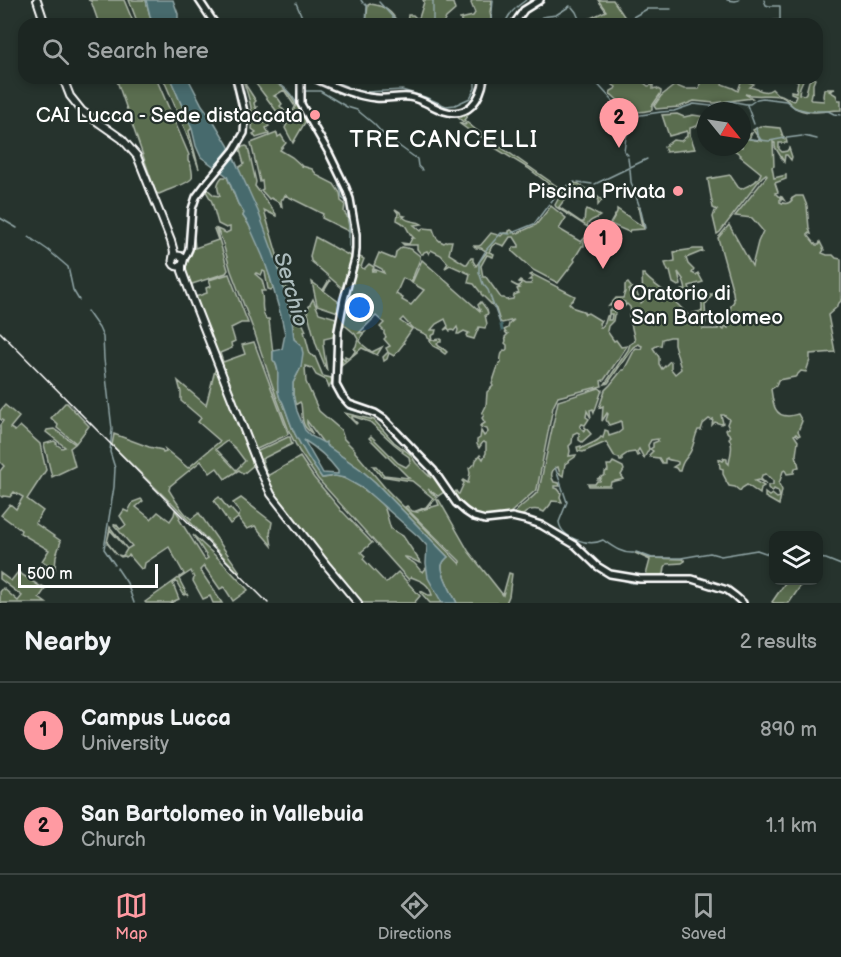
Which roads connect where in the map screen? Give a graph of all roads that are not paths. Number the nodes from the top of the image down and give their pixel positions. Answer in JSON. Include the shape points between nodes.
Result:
{"nodes":[{"id":1,"x":37,"y":0,"type":"edge"},
{"id":2,"x":199,"y":0,"type":"edge"},
{"id":3,"x":540,"y":0,"type":"edge"},
{"id":4,"x":43,"y":18,"type":"edge"},
{"id":5,"x":211,"y":18,"type":"edge"},
{"id":6,"x":518,"y":18,"type":"edge"},
{"id":7,"x":66,"y":84,"type":"edge"},
{"id":8,"x":237,"y":84,"type":"edge"},
{"id":9,"x":302,"y":84,"type":"edge"},
{"id":10,"x":329,"y":84,"type":"edge"},
{"id":11,"x":483,"y":84,"type":"edge"},
{"id":12,"x":179,"y":260,"type":"junction"},
{"id":13,"x":358,"y":603,"type":"edge"},
{"id":14,"x":743,"y":603,"type":"edge"}],
"edges":[{"from":1,"to":4,"type":"main road"},
{"from":2,"to":5,"type":"main road"},
{"from":3,"to":6,"type":"main road"},
{"from":7,"to":12,"type":"main road","via":[[73,101],[85,114],[122,139],[135,153]]},
{"from":8,"to":12,"type":"main road","via":[[245,130],[196,197],[189,248]]},
{"from":9,"to":14,"type":"main road","via":[[303,110],[346,188],[356,234],[356,254],[338,331],[336,385],[345,400],[384,419],[434,471],[456,503],[474,517],[529,521],[575,545],[606,572],[636,579],[692,579],[727,590]]},
{"from":10,"to":11,"type":"main road","via":[[350,93],[421,100],[454,112],[476,102]]},
{"from":12,"to":13,"type":"main road","via":[[270,491]]}]}
